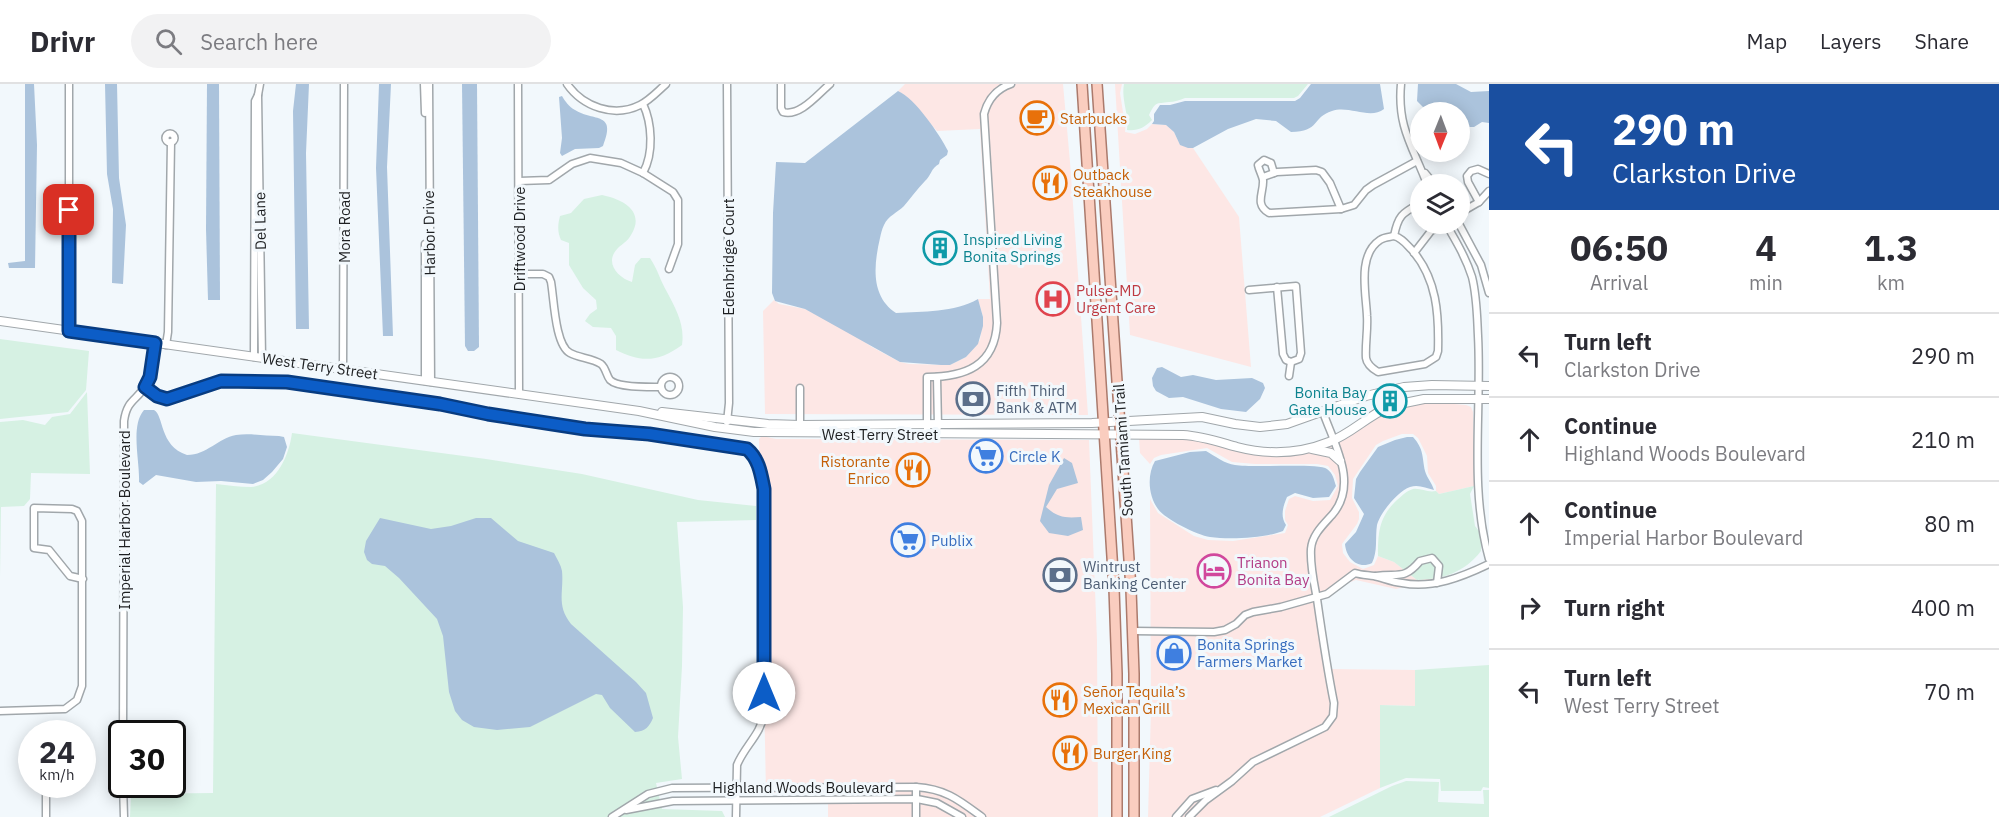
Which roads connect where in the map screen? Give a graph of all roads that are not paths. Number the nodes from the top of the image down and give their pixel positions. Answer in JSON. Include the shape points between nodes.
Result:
{"nodes":[{"id":1,"x":69,"y":84,"type":"edge"},
{"id":2,"x":260,"y":84,"type":"edge"},
{"id":3,"x":344,"y":84,"type":"edge"},
{"id":4,"x":427,"y":84,"type":"edge"},
{"id":5,"x":518,"y":84,"type":"edge"},
{"id":6,"x":567,"y":84,"type":"edge"},
{"id":7,"x":666,"y":84,"type":"edge"},
{"id":8,"x":727,"y":84,"type":"edge"},
{"id":9,"x":781,"y":84,"type":"edge"},
{"id":10,"x":830,"y":84,"type":"edge"},
{"id":11,"x":1011,"y":84,"type":"edge"},
{"id":12,"x":1082,"y":84,"type":"edge"},
{"id":13,"x":1097,"y":84,"type":"edge"},
{"id":14,"x":1401,"y":84,"type":"edge"},
{"id":15,"x":643,"y":104,"type":"junction"},
{"id":16,"x":171,"y":142,"type":"dead end"},
{"id":17,"x":1410,"y":147,"type":"edge"},
{"id":18,"x":1413,"y":162,"type":"edge"},
{"id":19,"x":1418,"y":162,"type":"edge"},
{"id":20,"x":1421,"y":169,"type":"junction"},
{"id":21,"x":643,"y":173,"type":"junction"},
{"id":22,"x":1274,"y":173,"type":"junction"},
{"id":23,"x":1423,"y":174,"type":"edge"},
{"id":24,"x":1425,"y":174,"type":"edge"},
{"id":25,"x":1489,"y":174,"type":"edge"},
{"id":26,"x":1263,"y":177,"type":"junction"},
{"id":27,"x":519,"y":181,"type":"junction"},
{"id":28,"x":1489,"y":191,"type":"edge"},
{"id":29,"x":1479,"y":202,"type":"junction"},
{"id":30,"x":1470,"y":207,"type":"edge"},
{"id":31,"x":1341,"y":209,"type":"junction"},
{"id":32,"x":1410,"y":210,"type":"edge"},
{"id":33,"x":1429,"y":234,"type":"edge"},
{"id":34,"x":1450,"y":234,"type":"edge"},
{"id":35,"x":1464,"y":234,"type":"edge"},
{"id":36,"x":1394,"y":236,"type":"junction"},
{"id":37,"x":1414,"y":253,"type":"junction"},
{"id":38,"x":669,"y":269,"type":"dead end"},
{"id":39,"x":519,"y":274,"type":"junction"},
{"id":40,"x":1277,"y":287,"type":"junction"},
{"id":41,"x":1249,"y":290,"type":"dead end"},
{"id":42,"x":1489,"y":293,"type":"edge"},
{"id":43,"x":0,"y":321,"type":"edge"},
{"id":44,"x":69,"y":331,"type":"junction"},
{"id":45,"x":155,"y":343,"type":"junction"},
{"id":46,"x":166,"y":345,"type":"junction"},
{"id":47,"x":258,"y":358,"type":"junction"},
{"id":48,"x":1291,"y":362,"type":"junction"},
{"id":49,"x":343,"y":369,"type":"junction"},
{"id":50,"x":1289,"y":376,"type":"dead end"},
{"id":51,"x":937,"y":377,"type":"junction"},
{"id":52,"x":428,"y":382,"type":"junction"},
{"id":53,"x":1479,"y":385,"type":"junction"},
{"id":54,"x":1489,"y":386,"type":"edge"},
{"id":55,"x":145,"y":387,"type":"junction"},
{"id":56,"x":661,"y":387,"type":"dead end"},
{"id":57,"x":800,"y":388,"type":"dead end"},
{"id":58,"x":519,"y":394,"type":"junction"},
{"id":59,"x":1478,"y":398,"type":"junction"},
{"id":60,"x":1489,"y":399,"type":"edge"},
{"id":61,"x":639,"y":411,"type":"junction"},
{"id":62,"x":1323,"y":412,"type":"junction"},
{"id":63,"x":727,"y":420,"type":"junction"},
{"id":64,"x":1121,"y":422,"type":"junction"},
{"id":65,"x":927,"y":423,"type":"junction"},
{"id":66,"x":938,"y":423,"type":"junction"},
{"id":67,"x":1104,"y":423,"type":"junction"},
{"id":68,"x":800,"y":425,"type":"junction"},
{"id":69,"x":726,"y":429,"type":"junction"},
{"id":70,"x":927,"y":434,"type":"junction"},
{"id":71,"x":938,"y":434,"type":"junction"},
{"id":72,"x":1104,"y":434,"type":"junction"},
{"id":73,"x":1122,"y":434,"type":"junction"},
{"id":74,"x":1333,"y":441,"type":"junction"},
{"id":75,"x":1310,"y":449,"type":"junction"},
{"id":76,"x":1340,"y":461,"type":"junction"},
{"id":77,"x":1489,"y":561,"type":"edge"},
{"id":78,"x":1374,"y":576,"type":"junction"},
{"id":79,"x":83,"y":579,"type":"junction"},
{"id":80,"x":1437,"y":583,"type":"junction"},
{"id":81,"x":1317,"y":597,"type":"junction"},
{"id":82,"x":1133,"y":631,"type":"junction"},
{"id":83,"x":0,"y":711,"type":"edge"},
{"id":84,"x":123,"y":720,"type":"edge"},
{"id":85,"x":736,"y":787,"type":"junction"},
{"id":86,"x":916,"y":787,"type":"junction"},
{"id":87,"x":1219,"y":789,"type":"junction"},
{"id":88,"x":46,"y":798,"type":"edge"},
{"id":89,"x":123,"y":798,"type":"edge"},
{"id":90,"x":916,"y":799,"type":"junction"},
{"id":91,"x":736,"y":801,"type":"junction"},
{"id":92,"x":622,"y":811,"type":"junction"},
{"id":93,"x":46,"y":817,"type":"edge"},
{"id":94,"x":124,"y":817,"type":"edge"},
{"id":95,"x":612,"y":817,"type":"edge"},
{"id":96,"x":736,"y":817,"type":"edge"},
{"id":97,"x":916,"y":817,"type":"edge"},
{"id":98,"x":962,"y":817,"type":"edge"},
{"id":99,"x":982,"y":817,"type":"edge"},
{"id":100,"x":1116,"y":817,"type":"edge"},
{"id":101,"x":1134,"y":817,"type":"edge"},
{"id":102,"x":1176,"y":817,"type":"edge"},
{"id":103,"x":1189,"y":817,"type":"edge"}],
"edges":[{"from":1,"to":44,"type":"street"},
{"from":2,"to":47,"type":"street","via":[[255,101]]},
{"from":3,"to":49,"type":"street","name":"Mora Road"},
{"from":4,"to":52,"type":"street","name":"Harbor Drive"},
{"from":5,"to":27,"type":"street","name":"Driftwood Drive"},
{"from":6,"to":15,"type":"street","via":[[585,102],[603,109],[623,110]]},
{"from":7,"to":15,"type":"street"},
{"from":8,"to":63,"type":"street","name":"Edenbridge Court"},
{"from":9,"to":10,"type":"street","via":[[781,108],[788,113],[803,108]]},
{"from":11,"to":51,"type":"street","via":[[996,92],[984,114],[995,339],[976,367],[960,375]]},
{"from":12,"to":67,"type":"main road","name":"South Tamiami Trail"},
{"from":13,"to":64,"type":"main road","name":"South Tamiami Trail"},
{"from":14,"to":17,"type":"street","via":[[1402,121]]},
{"from":15,"to":21,"type":"street","via":[[648,116],[650,152]]},
{"from":16,"to":46,"type":"street"},
{"from":18,"to":31,"type":"street","via":[[1366,190],[1354,205]]},
{"from":19,"to":20,"type":"street"},
{"from":20,"to":23,"type":"street"},
{"from":20,"to":24,"type":"street"},
{"from":21,"to":27,"type":"street","via":[[621,163],[590,158],[572,164],[549,180]]},
{"from":21,"to":38,"type":"street","via":[[673,192],[678,200],[678,244]]},
{"from":22,"to":26,"type":"street"},
{"from":22,"to":26,"type":"street","via":[[1271,163],[1264,160],[1258,165]]},
{"from":22,"to":31,"type":"street","via":[[1322,172]]},
{"from":25,"to":29,"type":"street","via":[[1478,169],[1467,176]]},
{"from":26,"to":31,"type":"street","via":[[1260,203],[1269,213]]},
{"from":27,"to":39,"type":"street","name":"Driftwood Drive"},
{"from":28,"to":29,"type":"street"},
{"from":29,"to":30,"type":"street"},
{"from":32,"to":36,"type":"street","via":[[1398,220]]},
{"from":33,"to":37,"type":"street"},
{"from":34,"to":53,"type":"street","via":[[1467,264],[1476,298]]},
{"from":35,"to":42,"type":"street","via":[[1481,265]]},
{"from":36,"to":37,"type":"street"},
{"from":36,"to":37,"type":"street","via":[[1377,243],[1364,273],[1366,359],[1378,372],[1425,364],[1436,357],[1435,296]]},
{"from":39,"to":56,"type":"street","via":[[549,276],[559,338],[570,353],[599,362],[615,382]]},
{"from":39,"to":58,"type":"street","name":"Driftwood Drive"},
{"from":40,"to":41,"type":"street"},
{"from":40,"to":48,"type":"street","via":[[1283,354]]},
{"from":40,"to":48,"type":"street","via":[[1296,286],[1301,353],[1299,359]]},
{"from":43,"to":44,"type":"street","name":"West Terry Street"},
{"from":44,"to":45,"type":"street","name":"West Terry Street"},
{"from":45,"to":46,"type":"street","name":"West Terry Street"},
{"from":45,"to":55,"type":"street"},
{"from":46,"to":47,"type":"street","name":"West Terry Street"},
{"from":47,"to":49,"type":"street","name":"West Terry Street"},
{"from":48,"to":50,"type":"street"},
{"from":49,"to":52,"type":"street","name":"West Terry Street"},
{"from":51,"to":65,"type":"street","via":[[927,377]]},
{"from":51,"to":66,"type":"street"},
{"from":52,"to":58,"type":"street","name":"West Terry Street"},
{"from":53,"to":54,"type":"street","name":"West Terry Street"},
{"from":53,"to":59,"type":"street"},
{"from":53,"to":62,"type":"street","name":"West Terry Street","via":[[1404,387]]},
{"from":55,"to":84,"type":"street","name":"Imperial Harbor Boulevard","via":[[129,404],[124,421]]},
{"from":55,"to":85,"type":"street","via":[[167,399],[221,381],[287,382],[593,430],[747,449],[756,459],[764,496],[764,714],[760,729],[737,765]]},
{"from":57,"to":68,"type":"street"},
{"from":58,"to":61,"type":"street","name":"West Terry Street"},
{"from":59,"to":60,"type":"street"},
{"from":59,"to":74,"type":"street","via":[[1424,399],[1392,406]]},
{"from":59,"to":77,"type":"street","via":[[1479,501]]},
{"from":61,"to":63,"type":"street","name":"West Terry Street"},
{"from":61,"to":69,"type":"street","name":"West Terry Street"},
{"from":62,"to":64,"type":"street","name":"West Terry Street","via":[[1267,427],[1202,417]]},
{"from":62,"to":74,"type":"street"},
{"from":63,"to":68,"type":"street","name":"West Terry Street"},
{"from":63,"to":69,"type":"street","name":"Edenbridge Court"},
{"from":64,"to":67,"type":"street","name":"West Terry Street"},
{"from":64,"to":73,"type":"main road","name":"South Tamiami Trail"},
{"from":65,"to":66,"type":"street","name":"West Terry Street"},
{"from":65,"to":68,"type":"street","name":"West Terry Street"},
{"from":65,"to":70,"type":"street"},
{"from":66,"to":67,"type":"street","name":"West Terry Street"},
{"from":66,"to":71,"type":"street"},
{"from":67,"to":72,"type":"main road","name":"South Tamiami Trail"},
{"from":69,"to":70,"type":"street","name":"West Terry Street","via":[[800,434]]},
{"from":70,"to":71,"type":"street","name":"West Terry Street"},
{"from":71,"to":72,"type":"street","name":"West Terry Street"},
{"from":72,"to":73,"type":"street","name":"West Terry Street"},
{"from":72,"to":100,"type":"main road","name":"South Tamiami Trail","via":[[1115,622]]},
{"from":73,"to":75,"type":"street","name":"West Terry Street","via":[[1196,436],[1268,452]]},
{"from":73,"to":82,"type":"main road","name":"South Tamiami Trail"},
{"from":74,"to":75,"type":"street"},
{"from":74,"to":76,"type":"street"},
{"from":75,"to":76,"type":"street","via":[[1331,453]]},
{"from":76,"to":81,"type":"street","via":[[1345,482],[1343,496],[1312,544]]},
{"from":77,"to":80,"type":"street","via":[[1468,574]]},
{"from":78,"to":80,"type":"street","via":[[1405,584]]},
{"from":78,"to":80,"type":"street","via":[[1405,574],[1420,561],[1432,558],[1439,566]]},
{"from":78,"to":81,"type":"street","via":[[1355,573]]},
{"from":79,"to":79,"type":"street","via":[[70,576],[49,550],[34,548],[34,508],[72,509],[81,516]]},
{"from":79,"to":83,"type":"street","via":[[82,686],[77,700],[59,710]]},
{"from":81,"to":82,"type":"street","via":[[1253,612],[1225,630]]},
{"from":81,"to":87,"type":"street","via":[[1334,703],[1330,722],[1320,731],[1253,762]]},
{"from":82,"to":101,"type":"main road","name":"South Tamiami Trail"},
{"from":85,"to":86,"type":"street","name":"Highland Woods Boulevard"},
{"from":85,"to":91,"type":"street"},
{"from":85,"to":92,"type":"street","name":"Highland Woods Boulevard","via":[[664,789]]},
{"from":86,"to":90,"type":"street"},
{"from":86,"to":99,"type":"street","name":"Highland Woods Boulevard","via":[[950,795]]},
{"from":87,"to":102,"type":"street","via":[[1192,800]]},
{"from":87,"to":103,"type":"street"},
{"from":88,"to":93,"type":"street"},
{"from":89,"to":94,"type":"street"},
{"from":90,"to":91,"type":"street","name":"Highland Woods Boulevard"},
{"from":90,"to":97,"type":"street"},
{"from":90,"to":98,"type":"street","name":"Highland Woods Boulevard","via":[[937,803]]},
{"from":91,"to":92,"type":"street","name":"Highland Woods Boulevard","via":[[667,802]]},
{"from":91,"to":96,"type":"street"},
{"from":92,"to":95,"type":"street","name":"Highland Woods Boulevard"}]}
